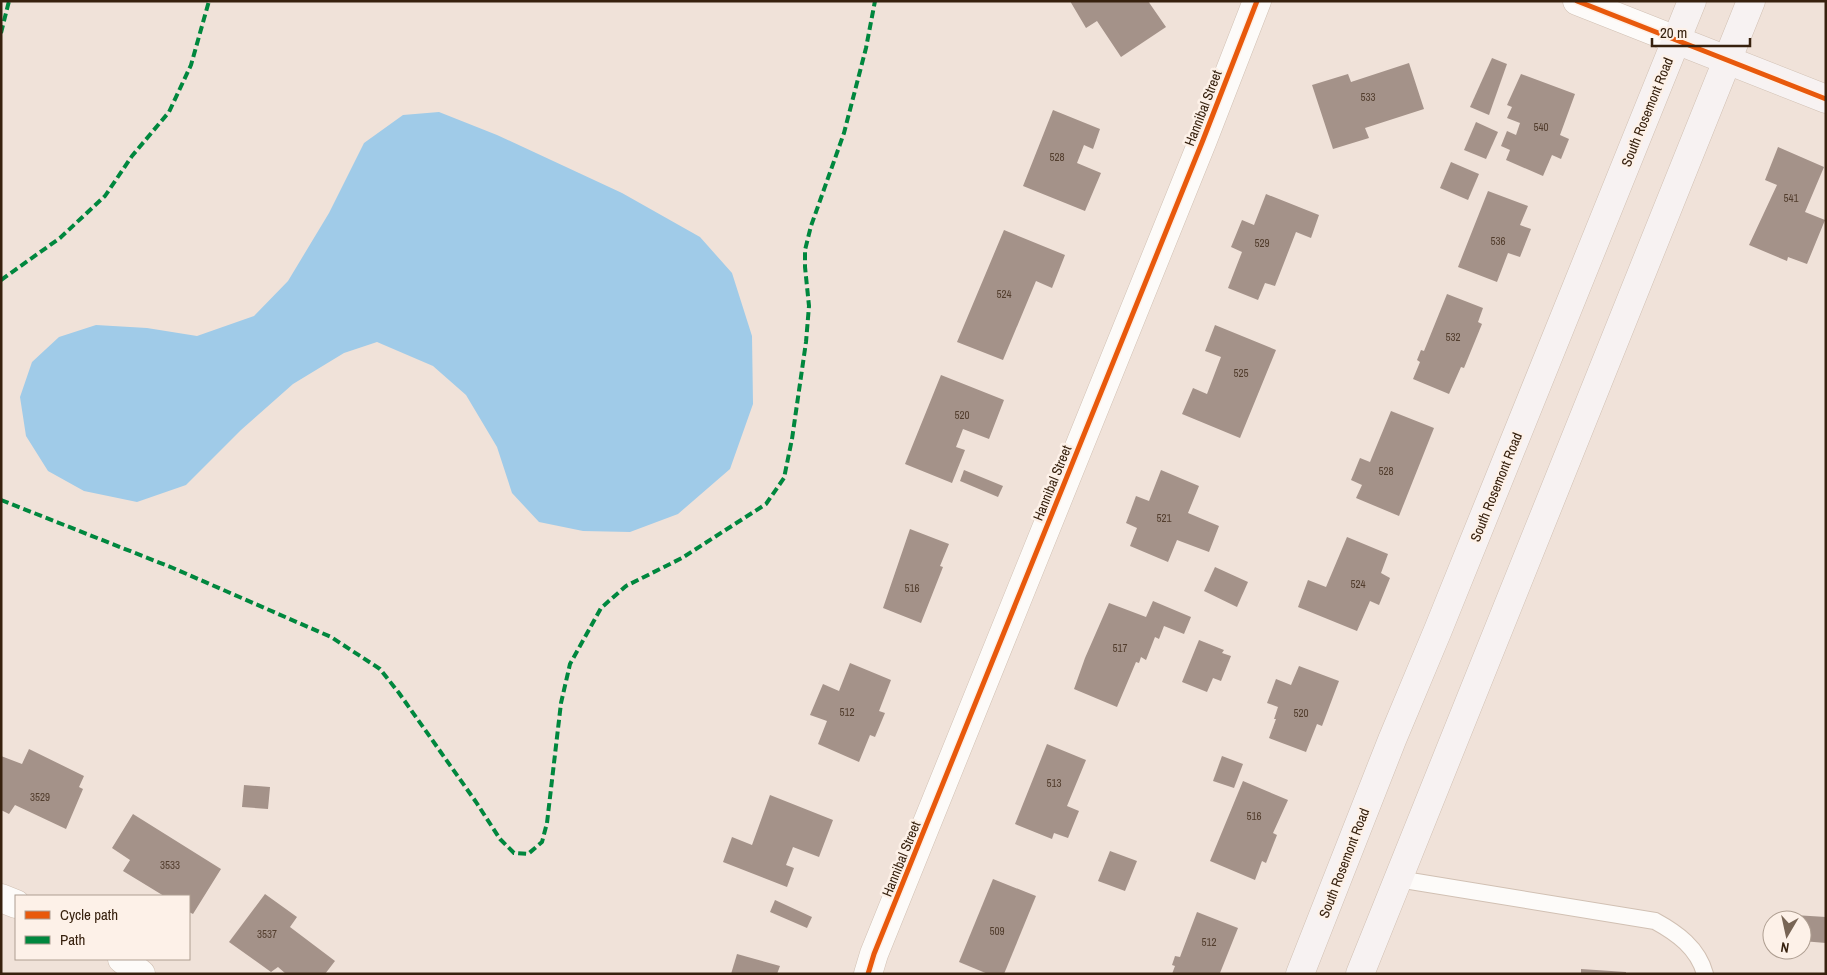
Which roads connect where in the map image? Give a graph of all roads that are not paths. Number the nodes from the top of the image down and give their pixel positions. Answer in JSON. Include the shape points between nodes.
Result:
{"nodes":[{"id":1,"x":1257,"y":1,"type":"edge"},
{"id":2,"x":1577,"y":1,"type":"edge"},
{"id":3,"x":1692,"y":1,"type":"edge"},
{"id":4,"x":1752,"y":1,"type":"edge"},
{"id":5,"x":1676,"y":40,"type":"junction"},
{"id":6,"x":1728,"y":60,"type":"junction"},
{"id":7,"x":1826,"y":99,"type":"edge"},
{"id":8,"x":1398,"y":879,"type":"junction"},
{"id":9,"x":1,"y":898,"type":"edge"},
{"id":10,"x":15,"y":904,"type":"edge"},
{"id":11,"x":868,"y":974,"type":"edge"},
{"id":12,"x":1300,"y":974,"type":"edge"},
{"id":13,"x":1360,"y":974,"type":"edge"},
{"id":14,"x":1705,"y":974,"type":"edge"}],
"edges":[{"from":1,"to":11,"type":"street","name":"Hannibal Street"},
{"from":2,"to":5,"type":"street"},
{"from":3,"to":5,"type":"main road","name":"South Rosemont Road"},
{"from":4,"to":6,"type":"main road"},
{"from":5,"to":6,"type":"main road"},
{"from":5,"to":12,"type":"main road","name":"South Rosemont Road"},
{"from":6,"to":7,"type":"main road"},
{"from":6,"to":8,"type":"main road"},
{"from":8,"to":13,"type":"main road"},
{"from":8,"to":14,"type":"lane","via":[[1655,921],[1676,933],[1693,950]]},
{"from":9,"to":10,"type":"street"}]}
